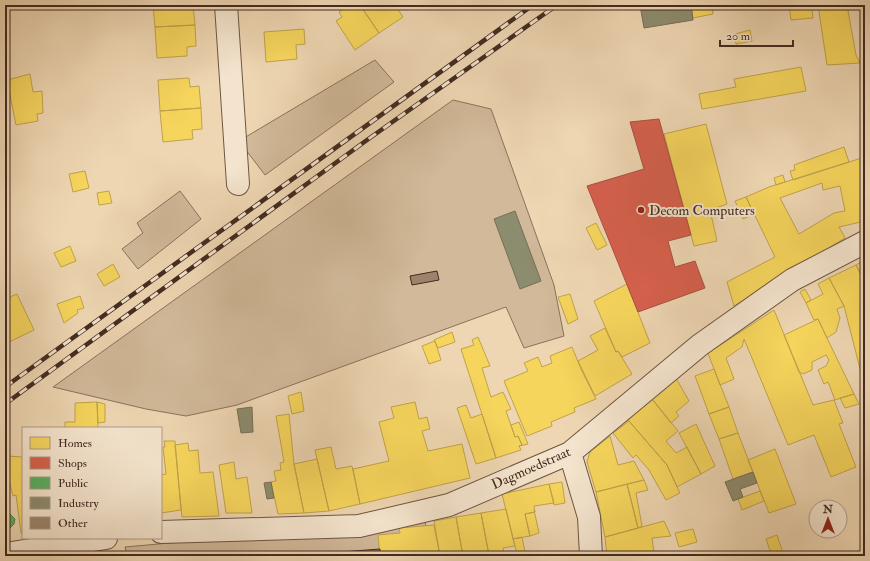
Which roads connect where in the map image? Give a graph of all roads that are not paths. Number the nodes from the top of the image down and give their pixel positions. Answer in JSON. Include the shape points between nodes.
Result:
{"nodes":[{"id":1,"x":226,"y":5,"type":"edge"},
{"id":2,"x":238,"y":184,"type":"dead end"},
{"id":3,"x":865,"y":242,"type":"edge"},
{"id":4,"x":570,"y":453,"type":"junction"},
{"id":5,"x":162,"y":532,"type":"edge"},
{"id":6,"x":100,"y":539,"type":"edge"},
{"id":7,"x":5,"y":554,"type":"edge"},
{"id":8,"x":591,"y":556,"type":"edge"}],
"edges":[{"from":1,"to":2,"type":"street"},
{"from":3,"to":4,"type":"street","name":"Dagmoedstraat","via":[[792,280],[700,345]]},
{"from":4,"to":5,"type":"street","name":"Dagmoedstraat","via":[[448,505],[359,526]]},
{"from":4,"to":8,"type":"street","via":[[589,517]]},
{"from":6,"to":7,"type":"street"}]}
